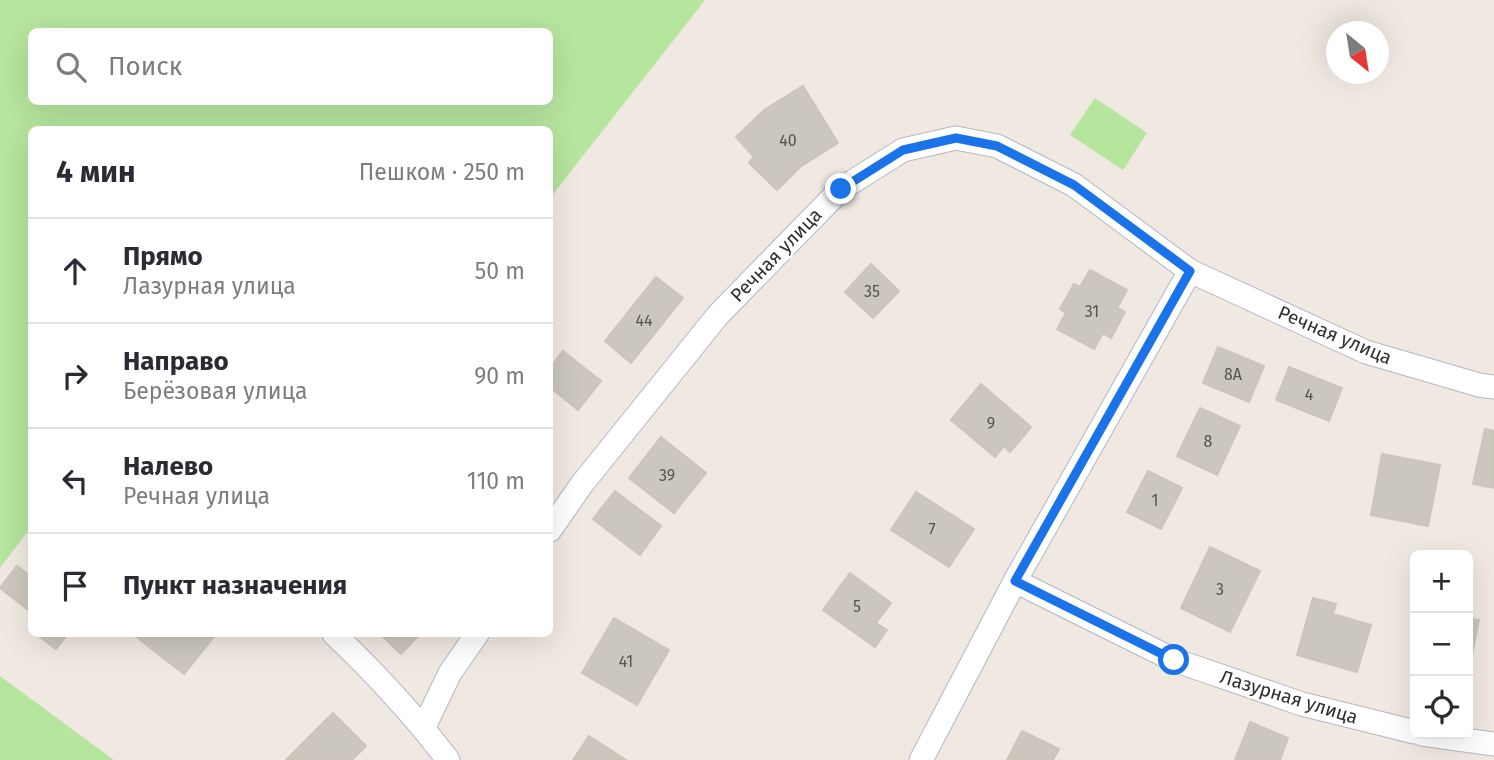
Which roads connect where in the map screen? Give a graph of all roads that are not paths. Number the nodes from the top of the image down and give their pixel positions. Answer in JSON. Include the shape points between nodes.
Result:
{"nodes":[{"id":1,"x":1190,"y":271,"type":"junction"},
{"id":2,"x":1494,"y":387,"type":"edge"},
{"id":3,"x":553,"y":526,"type":"edge"},
{"id":4,"x":1015,"y":581,"type":"junction"},
{"id":5,"x":337,"y":637,"type":"edge"},
{"id":6,"x":475,"y":637,"type":"edge"},
{"id":7,"x":424,"y":727,"type":"junction"},
{"id":8,"x":1410,"y":731,"type":"edge"},
{"id":9,"x":1458,"y":739,"type":"edge"},
{"id":10,"x":1494,"y":744,"type":"edge"},
{"id":11,"x":448,"y":760,"type":"edge"},
{"id":12,"x":921,"y":760,"type":"edge"}],
"edges":[{"from":1,"to":2,"type":"street","name":"Речная улица","via":[[1366,352]]},
{"from":1,"to":3,"type":"street","name":"Речная улица","via":[[1074,185],[997,146],[956,138],[903,150],[841,189],[718,315]]},
{"from":1,"to":4,"type":"street"},
{"from":4,"to":8,"type":"street","name":"Лазурная улица","via":[[1174,660],[1301,704]]},
{"from":4,"to":12,"type":"street"},
{"from":5,"to":7,"type":"street"},
{"from":6,"to":7,"type":"street","via":[[450,673]]},
{"from":7,"to":11,"type":"street"},
{"from":9,"to":10,"type":"street"}]}
